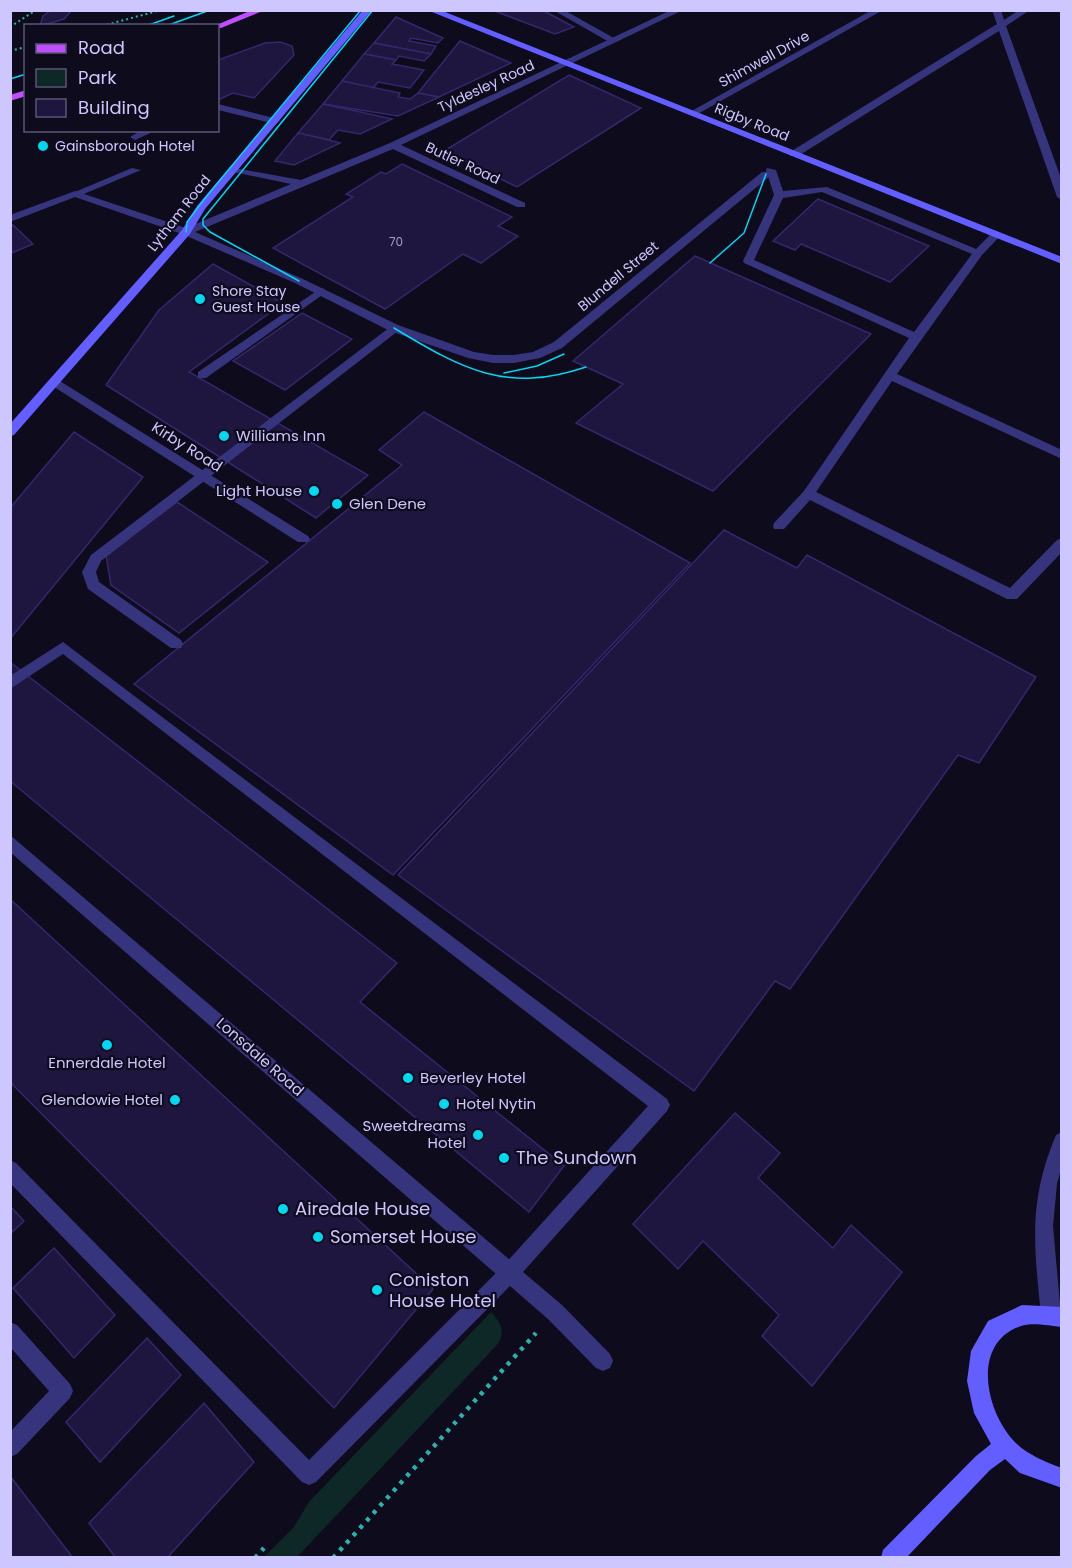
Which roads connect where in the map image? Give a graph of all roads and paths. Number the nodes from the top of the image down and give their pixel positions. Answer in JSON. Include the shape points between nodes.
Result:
{"nodes":[{"id":1,"x":36,"y":10,"type":"edge"},
{"id":2,"x":161,"y":10,"type":"edge"},
{"id":3,"x":261,"y":10,"type":"edge"},
{"id":4,"x":368,"y":10,"type":"edge"},
{"id":5,"x":431,"y":10,"type":"edge"},
{"id":6,"x":557,"y":10,"type":"edge"},
{"id":7,"x":679,"y":10,"type":"edge"},
{"id":8,"x":879,"y":10,"type":"edge"},
{"id":9,"x":996,"y":10,"type":"edge"},
{"id":10,"x":1026,"y":10,"type":"edge"},
{"id":11,"x":109,"y":24,"type":"edge"},
{"id":12,"x":1003,"y":25,"type":"junction"},
{"id":13,"x":219,"y":26,"type":"edge"},
{"id":14,"x":10,"y":27,"type":"edge"},
{"id":15,"x":614,"y":41,"type":"junction"},
{"id":16,"x":567,"y":63,"type":"junction"},
{"id":17,"x":219,"y":107,"type":"edge"},
{"id":18,"x":693,"y":113,"type":"junction"},
{"id":19,"x":275,"y":121,"type":"junction"},
{"id":20,"x":146,"y":132,"type":"edge"},
{"id":21,"x":135,"y":136,"type":"dead end"},
{"id":22,"x":393,"y":145,"type":"junction"},
{"id":23,"x":794,"y":154,"type":"junction"},
{"id":24,"x":1062,"y":160,"type":"edge"},
{"id":25,"x":1052,"y":167,"type":"junction"},
{"id":26,"x":233,"y":169,"type":"junction"},
{"id":27,"x":136,"y":170,"type":"dead end"},
{"id":28,"x":304,"y":184,"type":"junction"},
{"id":29,"x":75,"y":194,"type":"junction"},
{"id":30,"x":779,"y":195,"type":"junction"},
{"id":31,"x":1062,"y":197,"type":"edge"},
{"id":32,"x":521,"y":205,"type":"dead end"},
{"id":33,"x":10,"y":219,"type":"edge"},
{"id":34,"x":186,"y":232,"type":"junction"},
{"id":35,"x":996,"y":235,"type":"junction"},
{"id":36,"x":978,"y":253,"type":"junction"},
{"id":37,"x":1062,"y":261,"type":"edge"},
{"id":38,"x":321,"y":291,"type":"junction"},
{"id":39,"x":394,"y":328,"type":"junction"},
{"id":40,"x":916,"y":337,"type":"junction"},
{"id":41,"x":202,"y":375,"type":"dead end"},
{"id":42,"x":890,"y":375,"type":"junction"},
{"id":43,"x":55,"y":382,"type":"junction"},
{"id":44,"x":10,"y":432,"type":"edge"},
{"id":45,"x":1062,"y":455,"type":"edge"},
{"id":46,"x":204,"y":476,"type":"junction"},
{"id":47,"x":808,"y":494,"type":"junction"},
{"id":48,"x":780,"y":526,"type":"dead end"},
{"id":49,"x":303,"y":538,"type":"dead end"},
{"id":50,"x":1062,"y":543,"type":"edge"},
{"id":51,"x":176,"y":644,"type":"dead end"},
{"id":52,"x":10,"y":684,"type":"edge"},
{"id":53,"x":10,"y":842,"type":"edge"},
{"id":54,"x":1062,"y":1141,"type":"edge"},
{"id":55,"x":10,"y":1169,"type":"edge"},
{"id":56,"x":510,"y":1273,"type":"junction"},
{"id":57,"x":555,"y":1312,"type":"junction"},
{"id":58,"x":1056,"y":1316,"type":"edge"},
{"id":59,"x":10,"y":1332,"type":"edge"},
{"id":60,"x":603,"y":1361,"type":"dead end"},
{"id":61,"x":10,"y":1447,"type":"edge"},
{"id":62,"x":1004,"y":1447,"type":"junction"},
{"id":63,"x":1062,"y":1478,"type":"edge"},
{"id":64,"x":264,"y":1548,"type":"dead end"},
{"id":65,"x":255,"y":1557,"type":"edge"},
{"id":66,"x":333,"y":1557,"type":"edge"},
{"id":67,"x":891,"y":1557,"type":"edge"}],
"edges":[{"from":1,"to":14,"type":"path"},
{"from":2,"to":11,"type":"path"},
{"from":3,"to":13,"type":"main road"},
{"from":4,"to":19,"type":"street","name":"Lytham Road"},
{"from":5,"to":16,"type":"street","name":"Rigby Road"},
{"from":6,"to":15,"type":"street"},
{"from":7,"to":15,"type":"street","name":"Tyldesley Road"},
{"from":8,"to":18,"type":"street","name":"Shimwell Drive"},
{"from":9,"to":12,"type":"street"},
{"from":10,"to":12,"type":"street"},
{"from":12,"to":23,"type":"street"},
{"from":12,"to":25,"type":"street"},
{"from":15,"to":16,"type":"street","name":"Tyldesley Road"},
{"from":16,"to":18,"type":"street","name":"Rigby Road"},
{"from":16,"to":22,"type":"street","name":"Tyldesley Road"},
{"from":17,"to":19,"type":"street"},
{"from":18,"to":23,"type":"street","name":"Rigby Road"},
{"from":19,"to":26,"type":"street","name":"Lytham Road"},
{"from":20,"to":21,"type":"street"},
{"from":22,"to":28,"type":"street","name":"Tyldesley Road"},
{"from":22,"to":32,"type":"street","name":"Butler Road"},
{"from":23,"to":35,"type":"street","name":"Rigby Road"},
{"from":24,"to":25,"type":"street"},
{"from":25,"to":31,"type":"street"},
{"from":26,"to":28,"type":"street"},
{"from":26,"to":34,"type":"street","name":"Lytham Road"},
{"from":27,"to":29,"type":"street"},
{"from":28,"to":34,"type":"street","name":"Tyldesley Road"},
{"from":29,"to":33,"type":"street"},
{"from":29,"to":34,"type":"street","name":"Blundell Street"},
{"from":30,"to":36,"type":"street","via":[[823,189]]},
{"from":30,"to":39,"type":"street","name":"Blundell Street","via":[[769,172],[558,345],[536,355],[514,359],[472,355]]},
{"from":30,"to":40,"type":"street","via":[[748,261]]},
{"from":34,"to":38,"type":"street","name":"Blundell Street"},
{"from":34,"to":43,"type":"street","name":"Lytham Road"},
{"from":35,"to":36,"type":"street"},
{"from":35,"to":37,"type":"street","name":"Rigby Road"},
{"from":36,"to":40,"type":"street"},
{"from":38,"to":39,"type":"street","name":"Blundell Street"},
{"from":38,"to":41,"type":"street"},
{"from":39,"to":46,"type":"street"},
{"from":40,"to":42,"type":"street"},
{"from":42,"to":45,"type":"street"},
{"from":42,"to":47,"type":"street"},
{"from":43,"to":44,"type":"street","name":"Lytham Road"},
{"from":43,"to":46,"type":"street","name":"Kirby Road"},
{"from":46,"to":49,"type":"street","name":"Kirby Road"},
{"from":46,"to":51,"type":"street","via":[[96,558],[89,572],[93,585]]},
{"from":47,"to":48,"type":"street"},
{"from":47,"to":50,"type":"street","via":[[1012,596]]},
{"from":52,"to":56,"type":"street","via":[[63,647],[661,1105]]},
{"from":53,"to":56,"type":"street","name":"Lonsdale Road"},
{"from":54,"to":58,"type":"street","via":[[1052,1162],[1042,1215]]},
{"from":55,"to":56,"type":"street","via":[[309,1475]]},
{"from":56,"to":57,"type":"street","name":"Lonsdale Road"},
{"from":57,"to":60,"type":"street","name":"Lonsdale Road"},
{"from":57,"to":66,"type":"path"},
{"from":58,"to":62,"type":"street","via":[[1039,1312],[1017,1314],[998,1325],[983,1342],[976,1366],[977,1394],[986,1422]]},
{"from":59,"to":61,"type":"street","via":[[63,1391]]},
{"from":62,"to":63,"type":"street","via":[[1025,1465],[1050,1477]]},
{"from":62,"to":67,"type":"street","via":[[983,1463]]},
{"from":64,"to":65,"type":"path"}]}
